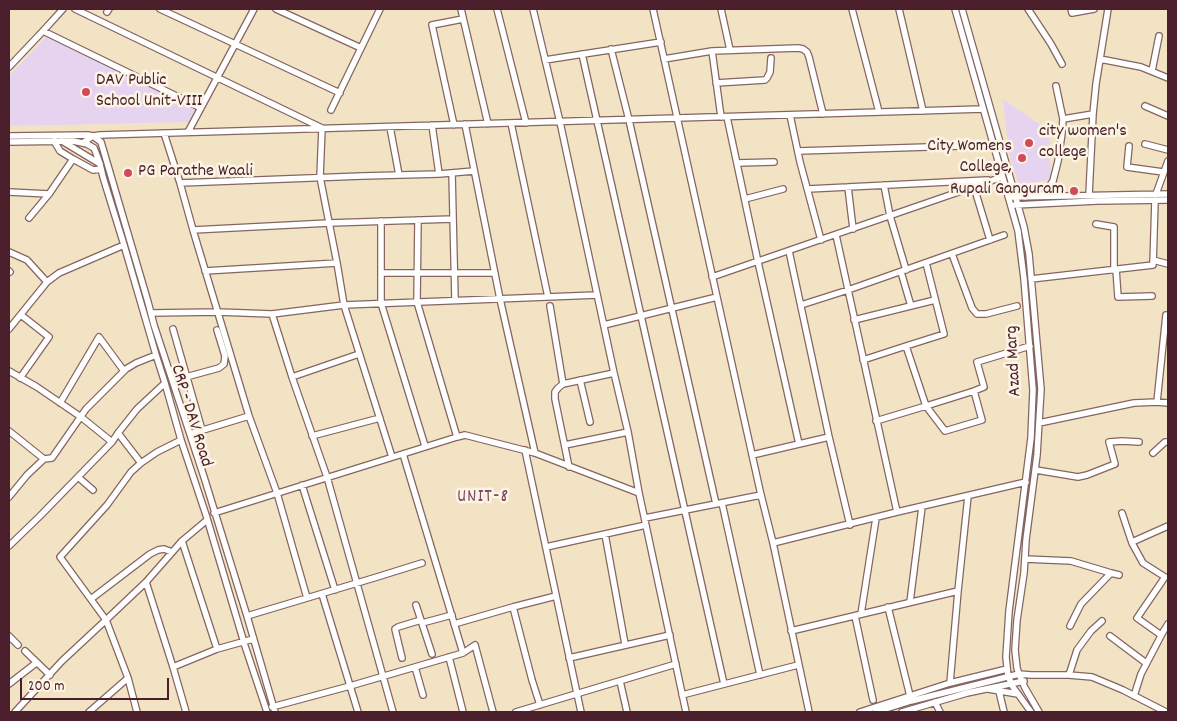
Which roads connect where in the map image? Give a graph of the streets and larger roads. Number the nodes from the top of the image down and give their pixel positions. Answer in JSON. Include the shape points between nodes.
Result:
{"nodes":[{"id":1,"x":63,"y":9,"type":"edge"},
{"id":2,"x":75,"y":9,"type":"edge"},
{"id":3,"x":160,"y":9,"type":"edge"},
{"id":4,"x":254,"y":9,"type":"edge"},
{"id":5,"x":276,"y":9,"type":"edge"},
{"id":6,"x":380,"y":9,"type":"edge"},
{"id":7,"x":461,"y":9,"type":"edge"},
{"id":8,"x":497,"y":9,"type":"edge"},
{"id":9,"x":533,"y":9,"type":"edge"},
{"id":10,"x":653,"y":9,"type":"edge"},
{"id":11,"x":720,"y":9,"type":"edge"},
{"id":12,"x":852,"y":9,"type":"edge"},
{"id":13,"x":899,"y":9,"type":"edge"},
{"id":14,"x":955,"y":9,"type":"edge"},
{"id":15,"x":962,"y":9,"type":"edge"},
{"id":16,"x":1028,"y":9,"type":"edge"},
{"id":17,"x":1071,"y":9,"type":"edge"},
{"id":18,"x":1094,"y":9,"type":"edge"},
{"id":19,"x":1108,"y":9,"type":"edge"},
{"id":20,"x":463,"y":19,"type":"junction"},
{"id":21,"x":44,"y":31,"type":"junction"},
{"id":22,"x":1159,"y":36,"type":"dead end"},
{"id":23,"x":661,"y":42,"type":"junction"},
{"id":24,"x":236,"y":44,"type":"junction"},
{"id":25,"x":361,"y":48,"type":"junction"},
{"id":26,"x":611,"y":49,"type":"junction"},
{"id":27,"x":730,"y":50,"type":"junction"},
{"id":28,"x":712,"y":51,"type":"junction"},
{"id":29,"x":582,"y":54,"type":"junction"},
{"id":30,"x":771,"y":58,"type":"dead end"},
{"id":31,"x":1100,"y":58,"type":"junction"},
{"id":32,"x":664,"y":59,"type":"junction"},
{"id":33,"x":545,"y":60,"type":"junction"},
{"id":34,"x":1062,"y":64,"type":"dead end"},
{"id":35,"x":9,"y":67,"type":"edge"},
{"id":36,"x":1152,"y":71,"type":"junction"},
{"id":37,"x":218,"y":78,"type":"junction"},
{"id":38,"x":1168,"y":78,"type":"edge"},
{"id":39,"x":716,"y":83,"type":"junction"},
{"id":40,"x":1056,"y":86,"type":"dead end"},
{"id":41,"x":340,"y":93,"type":"junction"},
{"id":42,"x":1145,"y":106,"type":"dead end"},
{"id":43,"x":201,"y":108,"type":"junction"},
{"id":44,"x":983,"y":109,"type":"junction"},
{"id":45,"x":331,"y":110,"type":"dead end"},
{"id":46,"x":923,"y":111,"type":"junction"},
{"id":47,"x":879,"y":112,"type":"junction"},
{"id":48,"x":823,"y":114,"type":"junction"},
{"id":49,"x":1093,"y":114,"type":"junction"},
{"id":50,"x":790,"y":115,"type":"junction"},
{"id":51,"x":1168,"y":116,"type":"edge"},
{"id":52,"x":724,"y":117,"type":"junction"},
{"id":53,"x":678,"y":118,"type":"junction"},
{"id":54,"x":1062,"y":118,"type":"junction"},
{"id":55,"x":597,"y":120,"type":"junction"},
{"id":56,"x":629,"y":120,"type":"junction"},
{"id":57,"x":560,"y":122,"type":"junction"},
{"id":58,"x":511,"y":123,"type":"junction"},
{"id":59,"x":526,"y":123,"type":"junction"},
{"id":60,"x":465,"y":124,"type":"junction"},
{"id":61,"x":488,"y":124,"type":"junction"},
{"id":62,"x":432,"y":125,"type":"junction"},
{"id":63,"x":454,"y":125,"type":"junction"},
{"id":64,"x":390,"y":126,"type":"junction"},
{"id":65,"x":322,"y":128,"type":"junction"},
{"id":66,"x":188,"y":132,"type":"junction"},
{"id":67,"x":164,"y":133,"type":"junction"},
{"id":68,"x":9,"y":136,"type":"edge"},
{"id":69,"x":93,"y":136,"type":"junction"},
{"id":70,"x":54,"y":141,"type":"junction"},
{"id":71,"x":62,"y":141,"type":"junction"},
{"id":72,"x":9,"y":142,"type":"edge"},
{"id":73,"x":84,"y":142,"type":"junction"},
{"id":74,"x":1146,"y":144,"type":"dead end"},
{"id":75,"x":993,"y":145,"type":"junction"},
{"id":76,"x":1129,"y":146,"type":"dead end"},
{"id":77,"x":1168,"y":150,"type":"edge"},
{"id":78,"x":798,"y":151,"type":"junction"},
{"id":79,"x":73,"y":159,"type":"junction"},
{"id":80,"x":1168,"y":161,"type":"edge"},
{"id":81,"x":774,"y":162,"type":"dead end"},
{"id":82,"x":737,"y":163,"type":"junction"},
{"id":83,"x":101,"y":167,"type":"junction"},
{"id":84,"x":474,"y":171,"type":"junction"},
{"id":85,"x":1163,"y":172,"type":"junction"},
{"id":86,"x":452,"y":173,"type":"junction"},
{"id":87,"x":439,"y":174,"type":"junction"},
{"id":88,"x":399,"y":175,"type":"junction"},
{"id":89,"x":320,"y":177,"type":"junction"},
{"id":90,"x":1002,"y":177,"type":"junction"},
{"id":91,"x":995,"y":180,"type":"junction"},
{"id":92,"x":180,"y":183,"type":"junction"},
{"id":93,"x":884,"y":185,"type":"junction"},
{"id":94,"x":848,"y":187,"type":"junction"},
{"id":95,"x":974,"y":187,"type":"junction"},
{"id":96,"x":783,"y":189,"type":"dead end"},
{"id":97,"x":808,"y":189,"type":"junction"},
{"id":98,"x":9,"y":192,"type":"edge"},
{"id":99,"x":49,"y":194,"type":"junction"},
{"id":100,"x":1168,"y":194,"type":"edge"},
{"id":101,"x":1089,"y":195,"type":"junction"},
{"id":102,"x":1015,"y":196,"type":"junction"},
{"id":103,"x":1042,"y":196,"type":"junction"},
{"id":104,"x":1008,"y":197,"type":"junction"},
{"id":105,"x":1155,"y":197,"type":"junction"},
{"id":106,"x":745,"y":200,"type":"junction"},
{"id":107,"x":1168,"y":200,"type":"edge"},
{"id":108,"x":1010,"y":205,"type":"junction"},
{"id":109,"x":1018,"y":205,"type":"junction"},
{"id":110,"x":890,"y":216,"type":"junction"},
{"id":111,"x":29,"y":218,"type":"dead end"},
{"id":112,"x":453,"y":218,"type":"junction"},
{"id":113,"x":418,"y":220,"type":"junction"},
{"id":114,"x":381,"y":221,"type":"junction"},
{"id":115,"x":329,"y":223,"type":"junction"},
{"id":116,"x":1096,"y":224,"type":"dead end"},
{"id":117,"x":853,"y":229,"type":"junction"},
{"id":118,"x":193,"y":230,"type":"junction"},
{"id":119,"x":836,"y":235,"type":"junction"},
{"id":120,"x":1004,"y":235,"type":"dead end"},
{"id":121,"x":821,"y":240,"type":"junction"},
{"id":122,"x":990,"y":240,"type":"junction"},
{"id":123,"x":124,"y":246,"type":"junction"},
{"id":124,"x":789,"y":251,"type":"junction"},
{"id":125,"x":9,"y":252,"type":"edge"},
{"id":126,"x":952,"y":254,"type":"junction"},
{"id":127,"x":1153,"y":260,"type":"junction"},
{"id":128,"x":758,"y":262,"type":"junction"},
{"id":129,"x":337,"y":263,"type":"junction"},
{"id":130,"x":926,"y":263,"type":"junction"},
{"id":131,"x":1168,"y":264,"type":"edge"},
{"id":132,"x":1115,"y":269,"type":"junction"},
{"id":133,"x":205,"y":271,"type":"junction"},
{"id":134,"x":904,"y":271,"type":"junction"},
{"id":135,"x":381,"y":273,"type":"junction"},
{"id":136,"x":417,"y":273,"type":"junction"},
{"id":137,"x":454,"y":273,"type":"junction"},
{"id":138,"x":495,"y":273,"type":"junction"},
{"id":139,"x":712,"y":277,"type":"junction"},
{"id":140,"x":1031,"y":279,"type":"junction"},
{"id":141,"x":48,"y":282,"type":"junction"},
{"id":142,"x":848,"y":290,"type":"junction"},
{"id":143,"x":597,"y":295,"type":"junction"},
{"id":144,"x":1152,"y":296,"type":"dead end"},
{"id":145,"x":548,"y":297,"type":"junction"},
{"id":146,"x":717,"y":297,"type":"junction"},
{"id":147,"x":500,"y":299,"type":"junction"},
{"id":148,"x":455,"y":300,"type":"junction"},
{"id":149,"x":935,"y":300,"type":"junction"},
{"id":150,"x":416,"y":302,"type":"junction"},
{"id":151,"x":380,"y":304,"type":"junction"},
{"id":152,"x":344,"y":305,"type":"junction"},
{"id":153,"x":801,"y":305,"type":"junction"},
{"id":154,"x":550,"y":306,"type":"dead end"},
{"id":155,"x":911,"y":306,"type":"junction"},
{"id":156,"x":1017,"y":306,"type":"dead end"},
{"id":157,"x":672,"y":309,"type":"junction"},
{"id":158,"x":218,"y":312,"type":"junction"},
{"id":159,"x":151,"y":313,"type":"junction"},
{"id":160,"x":272,"y":314,"type":"junction"},
{"id":161,"x":21,"y":315,"type":"junction"},
{"id":162,"x":1166,"y":315,"type":"dead end"},
{"id":163,"x":641,"y":316,"type":"junction"},
{"id":164,"x":854,"y":320,"type":"junction"},
{"id":165,"x":604,"y":325,"type":"junction"},
{"id":166,"x":9,"y":329,"type":"edge"},
{"id":167,"x":172,"y":329,"type":"dead end"},
{"id":168,"x":218,"y":330,"type":"dead end"},
{"id":169,"x":906,"y":346,"type":"junction"},
{"id":170,"x":1030,"y":346,"type":"junction"},
{"id":171,"x":360,"y":354,"type":"junction"},
{"id":172,"x":156,"y":355,"type":"junction"},
{"id":173,"x":863,"y":360,"type":"junction"},
{"id":174,"x":9,"y":371,"type":"edge"},
{"id":175,"x":124,"y":371,"type":"junction"},
{"id":176,"x":614,"y":373,"type":"junction"},
{"id":177,"x":186,"y":377,"type":"junction"},
{"id":178,"x":292,"y":377,"type":"junction"},
{"id":179,"x":20,"y":378,"type":"junction"},
{"id":180,"x":580,"y":380,"type":"junction"},
{"id":181,"x":165,"y":383,"type":"junction"},
{"id":182,"x":564,"y":384,"type":"junction"},
{"id":183,"x":974,"y":391,"type":"junction"},
{"id":184,"x":1157,"y":402,"type":"junction"},
{"id":185,"x":60,"y":403,"type":"junction"},
{"id":186,"x":1168,"y":403,"type":"edge"},
{"id":187,"x":926,"y":406,"type":"junction"},
{"id":188,"x":249,"y":416,"type":"junction"},
{"id":189,"x":81,"y":417,"type":"junction"},
{"id":190,"x":380,"y":418,"type":"junction"},
{"id":191,"x":876,"y":420,"type":"junction"},
{"id":192,"x":590,"y":422,"type":"dead end"},
{"id":193,"x":1039,"y":423,"type":"junction"},
{"id":194,"x":202,"y":430,"type":"junction"},
{"id":195,"x":9,"y":431,"type":"edge"},
{"id":196,"x":628,"y":432,"type":"junction"},
{"id":197,"x":118,"y":433,"type":"junction"},
{"id":198,"x":190,"y":434,"type":"junction"},
{"id":199,"x":312,"y":436,"type":"junction"},
{"id":200,"x":457,"y":437,"type":"junction"},
{"id":201,"x":829,"y":437,"type":"junction"},
{"id":202,"x":181,"y":440,"type":"junction"},
{"id":203,"x":112,"y":442,"type":"junction"},
{"id":204,"x":1139,"y":442,"type":"dead end"},
{"id":205,"x":1168,"y":442,"type":"edge"},
{"id":206,"x":799,"y":444,"type":"junction"},
{"id":207,"x":565,"y":445,"type":"junction"},
{"id":208,"x":426,"y":446,"type":"junction"},
{"id":209,"x":525,"y":450,"type":"junction"},
{"id":210,"x":535,"y":453,"type":"junction"},
{"id":211,"x":1153,"y":453,"type":"dead end"},
{"id":212,"x":403,"y":454,"type":"junction"},
{"id":213,"x":752,"y":455,"type":"junction"},
{"id":214,"x":392,"y":457,"type":"junction"},
{"id":215,"x":44,"y":459,"type":"junction"},
{"id":216,"x":141,"y":462,"type":"junction"},
{"id":217,"x":569,"y":467,"type":"junction"},
{"id":218,"x":201,"y":469,"type":"junction"},
{"id":219,"x":1036,"y":470,"type":"junction"},
{"id":220,"x":191,"y":472,"type":"junction"},
{"id":221,"x":78,"y":477,"type":"junction"},
{"id":222,"x":327,"y":477,"type":"junction"},
{"id":223,"x":1026,"y":482,"type":"junction"},
{"id":224,"x":9,"y":484,"type":"edge"},
{"id":225,"x":302,"y":485,"type":"junction"},
{"id":226,"x":15,"y":490,"type":"junction"},
{"id":227,"x":93,"y":490,"type":"dead end"},
{"id":228,"x":277,"y":493,"type":"junction"},
{"id":229,"x":639,"y":493,"type":"junction"},
{"id":230,"x":761,"y":495,"type":"junction"},
{"id":231,"x":968,"y":496,"type":"junction"},
{"id":232,"x":9,"y":497,"type":"edge"},
{"id":233,"x":719,"y":503,"type":"junction"},
{"id":234,"x":922,"y":507,"type":"junction"},
{"id":235,"x":685,"y":510,"type":"junction"},
{"id":236,"x":214,"y":512,"type":"junction"},
{"id":237,"x":897,"y":512,"type":"junction"},
{"id":238,"x":1122,"y":513,"type":"dead end"},
{"id":239,"x":645,"y":518,"type":"junction"},
{"id":240,"x":876,"y":518,"type":"junction"},
{"id":241,"x":207,"y":520,"type":"junction"},
{"id":242,"x":646,"y":525,"type":"junction"},
{"id":243,"x":850,"y":525,"type":"junction"},
{"id":244,"x":1168,"y":526,"type":"edge"},
{"id":245,"x":605,"y":534,"type":"junction"},
{"id":246,"x":182,"y":541,"type":"junction"},
{"id":247,"x":1132,"y":542,"type":"junction"},
{"id":248,"x":773,"y":544,"type":"junction"},
{"id":249,"x":9,"y":545,"type":"edge"},
{"id":250,"x":546,"y":547,"type":"junction"},
{"id":251,"x":172,"y":552,"type":"junction"},
{"id":252,"x":1025,"y":559,"type":"junction"},
{"id":253,"x":422,"y":563,"type":"dead end"},
{"id":254,"x":1111,"y":573,"type":"junction"},
{"id":255,"x":1119,"y":575,"type":"dead end"},
{"id":256,"x":146,"y":582,"type":"junction"},
{"id":257,"x":356,"y":584,"type":"junction"},
{"id":258,"x":335,"y":590,"type":"junction"},
{"id":259,"x":958,"y":591,"type":"junction"},
{"id":260,"x":322,"y":594,"type":"junction"},
{"id":261,"x":556,"y":596,"type":"junction"},
{"id":262,"x":307,"y":598,"type":"junction"},
{"id":263,"x":91,"y":599,"type":"junction"},
{"id":264,"x":910,"y":602,"type":"junction"},
{"id":265,"x":416,"y":605,"type":"dead end"},
{"id":266,"x":513,"y":607,"type":"junction"},
{"id":267,"x":888,"y":607,"type":"junction"},
{"id":268,"x":452,"y":615,"type":"junction"},
{"id":269,"x":858,"y":615,"type":"junction"},
{"id":270,"x":247,"y":616,"type":"junction"},
{"id":271,"x":106,"y":620,"type":"junction"},
{"id":272,"x":421,"y":621,"type":"junction"},
{"id":273,"x":1102,"y":621,"type":"dead end"},
{"id":274,"x":454,"y":624,"type":"junction"},
{"id":275,"x":1168,"y":624,"type":"edge"},
{"id":276,"x":1070,"y":626,"type":"dead end"},
{"id":277,"x":791,"y":631,"type":"junction"},
{"id":278,"x":1161,"y":634,"type":"junction"},
{"id":279,"x":670,"y":635,"type":"junction"},
{"id":280,"x":9,"y":636,"type":"edge"},
{"id":281,"x":1110,"y":636,"type":"dead end"},
{"id":282,"x":253,"y":639,"type":"junction"},
{"id":283,"x":244,"y":641,"type":"junction"},
{"id":284,"x":625,"y":644,"type":"junction"},
{"id":285,"x":18,"y":645,"type":"dead end"},
{"id":286,"x":217,"y":649,"type":"junction"},
{"id":287,"x":25,"y":651,"type":"dead end"},
{"id":288,"x":463,"y":653,"type":"junction"},
{"id":289,"x":432,"y":654,"type":"dead end"},
{"id":290,"x":449,"y":657,"type":"junction"},
{"id":291,"x":402,"y":658,"type":"dead end"},
{"id":292,"x":569,"y":658,"type":"junction"},
{"id":293,"x":36,"y":663,"type":"junction"},
{"id":294,"x":676,"y":664,"type":"junction"},
{"id":295,"x":1146,"y":664,"type":"junction"},
{"id":296,"x":798,"y":665,"type":"junction"},
{"id":297,"x":173,"y":667,"type":"junction"},
{"id":298,"x":415,"y":667,"type":"junction"},
{"id":299,"x":1006,"y":669,"type":"junction"},
{"id":300,"x":1019,"y":674,"type":"junction"},
{"id":301,"x":50,"y":675,"type":"junction"},
{"id":302,"x":760,"y":675,"type":"junction"},
{"id":303,"x":1031,"y":675,"type":"junction"},
{"id":304,"x":1069,"y":675,"type":"junction"},
{"id":305,"x":1008,"y":676,"type":"junction"},
{"id":306,"x":382,"y":677,"type":"junction"},
{"id":307,"x":128,"y":678,"type":"junction"},
{"id":308,"x":620,"y":681,"type":"junction"},
{"id":309,"x":1022,"y":682,"type":"junction"},
{"id":310,"x":950,"y":683,"type":"junction"},
{"id":311,"x":9,"y":684,"type":"edge"},
{"id":312,"x":724,"y":684,"type":"junction"},
{"id":313,"x":1012,"y":684,"type":"junction"},
{"id":314,"x":350,"y":686,"type":"junction"},
{"id":315,"x":985,"y":688,"type":"junction"},
{"id":316,"x":999,"y":691,"type":"junction"},
{"id":317,"x":577,"y":694,"type":"junction"},
{"id":318,"x":1018,"y":694,"type":"junction"},
{"id":319,"x":423,"y":695,"type":"dead end"},
{"id":320,"x":682,"y":695,"type":"junction"},
{"id":321,"x":910,"y":696,"type":"junction"},
{"id":322,"x":1134,"y":696,"type":"junction"},
{"id":323,"x":874,"y":700,"type":"dead end"},
{"id":324,"x":935,"y":702,"type":"junction"},
{"id":325,"x":537,"y":708,"type":"edge"},
{"id":326,"x":273,"y":710,"type":"edge"},
{"id":327,"x":15,"y":712,"type":"edge"},
{"id":328,"x":89,"y":712,"type":"edge"},
{"id":329,"x":138,"y":712,"type":"edge"},
{"id":330,"x":186,"y":712,"type":"edge"},
{"id":331,"x":267,"y":712,"type":"edge"},
{"id":332,"x":358,"y":712,"type":"edge"},
{"id":333,"x":393,"y":712,"type":"edge"},
{"id":334,"x":463,"y":712,"type":"edge"},
{"id":335,"x":493,"y":712,"type":"edge"},
{"id":336,"x":516,"y":712,"type":"edge"},
{"id":337,"x":581,"y":712,"type":"edge"},
{"id":338,"x":628,"y":712,"type":"edge"},
{"id":339,"x":685,"y":712,"type":"edge"},
{"id":340,"x":809,"y":712,"type":"edge"},
{"id":341,"x":860,"y":712,"type":"edge"},
{"id":342,"x":876,"y":712,"type":"edge"},
{"id":343,"x":902,"y":712,"type":"edge"},
{"id":344,"x":940,"y":712,"type":"edge"},
{"id":345,"x":1004,"y":712,"type":"edge"},
{"id":346,"x":1030,"y":712,"type":"edge"},
{"id":347,"x":1039,"y":712,"type":"edge"},
{"id":348,"x":1166,"y":712,"type":"edge"}],
"edges":[{"from":1,"to":21,"type":"street"},
{"from":2,"to":37,"type":"street"},
{"from":3,"to":24,"type":"street"},
{"from":4,"to":24,"type":"street"},
{"from":5,"to":25,"type":"street"},
{"from":6,"to":25,"type":"street"},
{"from":7,"to":20,"type":"street"},
{"from":8,"to":59,"type":"street"},
{"from":9,"to":33,"type":"street"},
{"from":10,"to":23,"type":"street"},
{"from":11,"to":27,"type":"street"},
{"from":12,"to":47,"type":"street"},
{"from":13,"to":46,"type":"street"},
{"from":14,"to":44,"type":"street","name":"Azad Marg"},
{"from":15,"to":102,"type":"street","name":"Azad Marg"},
{"from":16,"to":34,"type":"street"},
{"from":17,"to":18,"type":"street","via":[[1072,12]]},
{"from":19,"to":31,"type":"street"},
{"from":20,"to":61,"type":"street"},
{"from":20,"to":63,"type":"street","via":[[432,25]]},
{"from":21,"to":35,"type":"street"},
{"from":21,"to":43,"type":"street"},
{"from":22,"to":36,"type":"street"},
{"from":23,"to":26,"type":"street"},
{"from":23,"to":32,"type":"street"},
{"from":24,"to":37,"type":"street"},
{"from":24,"to":41,"type":"street"},
{"from":25,"to":41,"type":"street"},
{"from":26,"to":29,"type":"street"},
{"from":26,"to":56,"type":"street"},
{"from":27,"to":28,"type":"street"},
{"from":27,"to":48,"type":"street","via":[[803,49],[809,57]]},
{"from":28,"to":32,"type":"street"},
{"from":28,"to":39,"type":"street"},
{"from":29,"to":33,"type":"street"},
{"from":29,"to":55,"type":"street"},
{"from":30,"to":39,"type":"street","via":[[770,72],[765,80]]},
{"from":31,"to":36,"type":"street"},
{"from":31,"to":49,"type":"street"},
{"from":32,"to":53,"type":"street"},
{"from":33,"to":57,"type":"street"},
{"from":36,"to":38,"type":"street"},
{"from":37,"to":43,"type":"street"},
{"from":37,"to":65,"type":"street"},
{"from":39,"to":52,"type":"street"},
{"from":40,"to":54,"type":"street"},
{"from":41,"to":45,"type":"street"},
{"from":42,"to":51,"type":"street"},
{"from":43,"to":66,"type":"street"},
{"from":44,"to":46,"type":"street"},
{"from":44,"to":75,"type":"street","name":"Azad Marg"},
{"from":46,"to":47,"type":"street"},
{"from":47,"to":48,"type":"street"},
{"from":48,"to":50,"type":"street"},
{"from":49,"to":54,"type":"street"},
{"from":49,"to":101,"type":"street"},
{"from":50,"to":52,"type":"street"},
{"from":50,"to":78,"type":"street"},
{"from":52,"to":53,"type":"street"},
{"from":52,"to":82,"type":"street"},
{"from":53,"to":56,"type":"street"},
{"from":53,"to":139,"type":"street"},
{"from":54,"to":103,"type":"street","via":[[1058,162],[1053,181]]},
{"from":55,"to":56,"type":"street"},
{"from":55,"to":57,"type":"street"},
{"from":55,"to":163,"type":"street"},
{"from":56,"to":157,"type":"street"},
{"from":57,"to":59,"type":"street"},
{"from":57,"to":143,"type":"street"},
{"from":58,"to":59,"type":"street"},
{"from":58,"to":61,"type":"street"},
{"from":58,"to":145,"type":"street"},
{"from":60,"to":61,"type":"street"},
{"from":60,"to":63,"type":"street"},
{"from":60,"to":84,"type":"street"},
{"from":62,"to":63,"type":"street"},
{"from":62,"to":64,"type":"street"},
{"from":62,"to":87,"type":"street"},
{"from":64,"to":65,"type":"street"},
{"from":64,"to":88,"type":"street"},
{"from":65,"to":66,"type":"street"},
{"from":65,"to":89,"type":"street"},
{"from":66,"to":67,"type":"street"},
{"from":67,"to":69,"type":"street"},
{"from":67,"to":92,"type":"street"},
{"from":68,"to":69,"type":"street"},
{"from":69,"to":73,"type":"street"},
{"from":69,"to":159,"type":"street","name":"CRP - DAV Road","via":[[101,142]]},
{"from":70,"to":71,"type":"street"},
{"from":70,"to":72,"type":"street"},
{"from":70,"to":79,"type":"street","via":[[60,152]]},
{"from":71,"to":73,"type":"street"},
{"from":71,"to":83,"type":"street"},
{"from":73,"to":83,"type":"street","name":"CRP - DAV Road","via":[[94,148]]},
{"from":74,"to":77,"type":"street"},
{"from":75,"to":78,"type":"street"},
{"from":75,"to":90,"type":"street","name":"Azad Marg"},
{"from":76,"to":85,"type":"street","via":[[1127,167]]},
{"from":78,"to":97,"type":"street"},
{"from":79,"to":83,"type":"street","via":[[93,170]]},
{"from":79,"to":99,"type":"street"},
{"from":80,"to":85,"type":"street"},
{"from":81,"to":82,"type":"street"},
{"from":82,"to":106,"type":"street"},
{"from":83,"to":123,"type":"street","name":"CRP - DAV Road"},
{"from":84,"to":86,"type":"street"},
{"from":84,"to":138,"type":"street"},
{"from":85,"to":105,"type":"street"},
{"from":86,"to":87,"type":"street"},
{"from":86,"to":112,"type":"street"},
{"from":87,"to":88,"type":"street"},
{"from":88,"to":89,"type":"street"},
{"from":89,"to":92,"type":"street"},
{"from":89,"to":115,"type":"street"},
{"from":90,"to":91,"type":"street"},
{"from":90,"to":104,"type":"street","name":"Azad Marg"},
{"from":91,"to":93,"type":"street"},
{"from":91,"to":95,"type":"street"},
{"from":92,"to":118,"type":"street"},
{"from":93,"to":94,"type":"street"},
{"from":93,"to":110,"type":"street"},
{"from":94,"to":97,"type":"street"},
{"from":94,"to":117,"type":"street"},
{"from":95,"to":110,"type":"street"},
{"from":95,"to":122,"type":"street"},
{"from":96,"to":106,"type":"street"},
{"from":97,"to":121,"type":"street"},
{"from":98,"to":99,"type":"street"},
{"from":99,"to":111,"type":"street"},
{"from":100,"to":105,"type":"street"},
{"from":101,"to":103,"type":"street"},
{"from":101,"to":105,"type":"street"},
{"from":102,"to":103,"type":"street"},
{"from":102,"to":104,"type":"street"},
{"from":102,"to":109,"type":"street","name":"Azad Marg"},
{"from":104,"to":108,"type":"street","name":"Azad Marg"},
{"from":105,"to":107,"type":"street"},
{"from":105,"to":109,"type":"street"},
{"from":105,"to":127,"type":"street"},
{"from":106,"to":128,"type":"street"},
{"from":108,"to":109,"type":"street"},
{"from":108,"to":170,"type":"street","name":"Azad Marg","via":[[1018,231]]},
{"from":109,"to":140,"type":"street","name":"Azad Marg"},
{"from":110,"to":117,"type":"street"},
{"from":110,"to":134,"type":"street"},
{"from":112,"to":113,"type":"street"},
{"from":112,"to":137,"type":"street"},
{"from":113,"to":114,"type":"street"},
{"from":113,"to":136,"type":"street"},
{"from":114,"to":115,"type":"street"},
{"from":114,"to":135,"type":"street"},
{"from":115,"to":118,"type":"street"},
{"from":115,"to":129,"type":"street"},
{"from":116,"to":132,"type":"street","via":[[1114,226]]},
{"from":117,"to":119,"type":"street"},
{"from":118,"to":133,"type":"street"},
{"from":119,"to":121,"type":"street"},
{"from":119,"to":142,"type":"street"},
{"from":120,"to":122,"type":"street"},
{"from":121,"to":124,"type":"street"},
{"from":122,"to":126,"type":"street"},
{"from":123,"to":141,"type":"street","via":[[59,273]]},
{"from":123,"to":172,"type":"street","name":"CRP - DAV Road"},
{"from":124,"to":128,"type":"street"},
{"from":124,"to":153,"type":"street"},
{"from":125,"to":141,"type":"street","via":[[27,260]]},
{"from":126,"to":130,"type":"street"},
{"from":126,"to":156,"type":"street","via":[[977,314]]},
{"from":127,"to":131,"type":"street"},
{"from":127,"to":132,"type":"street","via":[[1153,265]]},
{"from":128,"to":139,"type":"street"},
{"from":128,"to":206,"type":"street"},
{"from":129,"to":133,"type":"street"},
{"from":129,"to":152,"type":"street"},
{"from":130,"to":134,"type":"street"},
{"from":130,"to":149,"type":"street"},
{"from":132,"to":140,"type":"street"},
{"from":132,"to":144,"type":"street","via":[[1118,297]]},
{"from":133,"to":158,"type":"street"},
{"from":134,"to":142,"type":"street"},
{"from":134,"to":155,"type":"street"},
{"from":135,"to":136,"type":"street"},
{"from":135,"to":151,"type":"street"},
{"from":136,"to":137,"type":"street"},
{"from":136,"to":150,"type":"street"},
{"from":137,"to":138,"type":"street"},
{"from":137,"to":148,"type":"street"},
{"from":138,"to":147,"type":"street"},
{"from":139,"to":146,"type":"street"},
{"from":140,"to":193,"type":"street","name":"Azad Marg","via":[[1041,375]]},
{"from":141,"to":161,"type":"street"},
{"from":142,"to":153,"type":"street"},
{"from":142,"to":164,"type":"street"},
{"from":143,"to":145,"type":"street"},
{"from":143,"to":165,"type":"street"},
{"from":145,"to":147,"type":"street"},
{"from":146,"to":157,"type":"street"},
{"from":146,"to":213,"type":"street"},
{"from":147,"to":148,"type":"street"},
{"from":147,"to":210,"type":"street"},
{"from":148,"to":150,"type":"street"},
{"from":149,"to":155,"type":"street"},
{"from":149,"to":169,"type":"street","via":[[944,334]]},
{"from":150,"to":151,"type":"street"},
{"from":150,"to":200,"type":"street"},
{"from":151,"to":152,"type":"street"},
{"from":151,"to":208,"type":"street"},
{"from":152,"to":160,"type":"street"},
{"from":152,"to":171,"type":"street"},
{"from":153,"to":201,"type":"street"},
{"from":154,"to":182,"type":"street"},
{"from":155,"to":164,"type":"street"},
{"from":157,"to":163,"type":"street"},
{"from":157,"to":233,"type":"street"},
{"from":158,"to":159,"type":"street"},
{"from":158,"to":160,"type":"street"},
{"from":158,"to":188,"type":"street"},
{"from":159,"to":198,"type":"street","name":"CRP - DAV Road"},
{"from":160,"to":178,"type":"street"},
{"from":161,"to":166,"type":"street"},
{"from":161,"to":179,"type":"street","via":[[49,337]]},
{"from":162,"to":184,"type":"street"},
{"from":163,"to":165,"type":"street"},
{"from":163,"to":235,"type":"street"},
{"from":164,"to":173,"type":"street"},
{"from":165,"to":176,"type":"street"},
{"from":167,"to":177,"type":"street"},
{"from":168,"to":177,"type":"street","via":[[226,356],[224,364]]},
{"from":169,"to":173,"type":"street"},
{"from":169,"to":187,"type":"street"},
{"from":170,"to":183,"type":"street","via":[[977,362],[984,387]]},
{"from":170,"to":223,"type":"street","name":"Azad Marg","via":[[1033,390]]},
{"from":171,"to":178,"type":"street"},
{"from":171,"to":190,"type":"street"},
{"from":172,"to":175,"type":"street","via":[[136,362]]},
{"from":172,"to":181,"type":"street","name":"CRP - DAV Road"},
{"from":173,"to":191,"type":"street"},
{"from":174,"to":179,"type":"street"},
{"from":175,"to":185,"type":"street","via":[[100,337]]},
{"from":175,"to":189,"type":"street"},
{"from":176,"to":180,"type":"street"},
{"from":176,"to":196,"type":"street"},
{"from":177,"to":194,"type":"street"},
{"from":178,"to":199,"type":"street"},
{"from":179,"to":185,"type":"street"},
{"from":180,"to":182,"type":"street"},
{"from":180,"to":192,"type":"street"},
{"from":181,"to":197,"type":"street","via":[[137,409]]},
{"from":181,"to":202,"type":"street","name":"CRP - DAV Road"},
{"from":182,"to":207,"type":"street","via":[[554,395]]},
{"from":183,"to":187,"type":"street"},
{"from":183,"to":187,"type":"street","via":[[982,420],[945,431]]},
{"from":184,"to":186,"type":"street"},
{"from":184,"to":193,"type":"street","via":[[1134,403]]},
{"from":185,"to":189,"type":"street"},
{"from":187,"to":191,"type":"street"},
{"from":188,"to":194,"type":"street"},
{"from":188,"to":228,"type":"street"},
{"from":189,"to":203,"type":"street"},
{"from":189,"to":215,"type":"street","via":[[52,458]]},
{"from":190,"to":199,"type":"street"},
{"from":190,"to":214,"type":"street"},
{"from":191,"to":237,"type":"street"},
{"from":193,"to":219,"type":"street","name":"Azad Marg"},
{"from":194,"to":198,"type":"street"},
{"from":195,"to":215,"type":"street"},
{"from":196,"to":207,"type":"street"},
{"from":196,"to":229,"type":"street"},
{"from":197,"to":203,"type":"street"},
{"from":197,"to":216,"type":"street"},
{"from":198,"to":218,"type":"street","name":"CRP - DAV Road"},
{"from":199,"to":222,"type":"street"},
{"from":200,"to":208,"type":"street"},
{"from":200,"to":209,"type":"street","via":[[465,435]]},
{"from":201,"to":206,"type":"street"},
{"from":201,"to":243,"type":"street"},
{"from":202,"to":216,"type":"street"},
{"from":202,"to":220,"type":"street","name":"CRP - DAV Road"},
{"from":203,"to":221,"type":"street"},
{"from":204,"to":219,"type":"street","via":[[1110,442],[1115,464],[1088,475],[1078,477]]},
{"from":205,"to":211,"type":"street"},
{"from":206,"to":213,"type":"street"},
{"from":207,"to":217,"type":"street"},
{"from":208,"to":212,"type":"street"},
{"from":209,"to":210,"type":"street"},
{"from":209,"to":250,"type":"street"},
{"from":210,"to":217,"type":"street"},
{"from":212,"to":214,"type":"street"},
{"from":212,"to":268,"type":"street"},
{"from":213,"to":230,"type":"street"},
{"from":214,"to":222,"type":"street"},
{"from":215,"to":226,"type":"street"},
{"from":216,"to":263,"type":"street","via":[[60,557]]},
{"from":217,"to":229,"type":"street"},
{"from":218,"to":220,"type":"street"},
{"from":218,"to":236,"type":"street","name":"CRP - DAV Road"},
{"from":219,"to":252,"type":"street","name":"Azad Marg"},
{"from":220,"to":241,"type":"street","name":"CRP - DAV Road"},
{"from":221,"to":227,"type":"street"},
{"from":221,"to":249,"type":"street"},
{"from":222,"to":225,"type":"street"},
{"from":222,"to":257,"type":"street"},
{"from":223,"to":231,"type":"street"},
{"from":223,"to":299,"type":"street","name":"Azad Marg","via":[[1009,611]]},
{"from":224,"to":226,"type":"street"},
{"from":225,"to":228,"type":"street"},
{"from":225,"to":258,"type":"street"},
{"from":226,"to":232,"type":"street"},
{"from":228,"to":236,"type":"street"},
{"from":228,"to":262,"type":"street"},
{"from":229,"to":239,"type":"street"},
{"from":230,"to":233,"type":"street"},
{"from":230,"to":248,"type":"street"},
{"from":231,"to":234,"type":"street"},
{"from":231,"to":259,"type":"street"},
{"from":233,"to":235,"type":"street"},
{"from":233,"to":302,"type":"street"},
{"from":234,"to":237,"type":"street"},
{"from":234,"to":264,"type":"street"},
{"from":235,"to":239,"type":"street"},
{"from":235,"to":312,"type":"street"},
{"from":236,"to":270,"type":"street","name":"CRP - DAV Road"},
{"from":237,"to":240,"type":"street"},
{"from":238,"to":247,"type":"street"},
{"from":239,"to":242,"type":"street"},
{"from":240,"to":243,"type":"street"},
{"from":240,"to":269,"type":"street"},
{"from":241,"to":246,"type":"street"},
{"from":241,"to":283,"type":"street","name":"CRP - DAV Road"},
{"from":242,"to":245,"type":"street"},
{"from":242,"to":279,"type":"street"},
{"from":243,"to":248,"type":"street"},
{"from":244,"to":247,"type":"street"},
{"from":245,"to":250,"type":"street"},
{"from":245,"to":284,"type":"street"},
{"from":246,"to":251,"type":"street"},
{"from":246,"to":286,"type":"street"},
{"from":247,"to":278,"type":"street","via":[[1143,563],[1165,577],[1137,618]]},
{"from":248,"to":277,"type":"street"},
{"from":250,"to":261,"type":"street"},
{"from":251,"to":256,"type":"street"},
{"from":251,"to":263,"type":"street","via":[[164,549],[150,554]]},
{"from":252,"to":254,"type":"street","via":[[1071,561]]},
{"from":252,"to":300,"type":"street","name":"Azad Marg","via":[[1017,620]]},
{"from":253,"to":257,"type":"street"},
{"from":254,"to":255,"type":"street"},
{"from":254,"to":276,"type":"street","via":[[1081,604]]},
{"from":256,"to":271,"type":"street"},
{"from":256,"to":297,"type":"street"},
{"from":257,"to":258,"type":"street"},
{"from":257,"to":306,"type":"street"},
{"from":258,"to":260,"type":"street"},
{"from":259,"to":264,"type":"street"},
{"from":259,"to":310,"type":"street"},
{"from":260,"to":262,"type":"street"},
{"from":260,"to":314,"type":"street"},
{"from":261,"to":266,"type":"street"},
{"from":261,"to":292,"type":"street"},
{"from":262,"to":270,"type":"street"},
{"from":263,"to":271,"type":"street"},
{"from":264,"to":267,"type":"street"},
{"from":265,"to":272,"type":"street"},
{"from":266,"to":274,"type":"street"},
{"from":266,"to":325,"type":"street"},
{"from":267,"to":269,"type":"street"},
{"from":267,"to":321,"type":"street"},
{"from":268,"to":272,"type":"street"},
{"from":268,"to":274,"type":"street"},
{"from":269,"to":277,"type":"street"},
{"from":269,"to":323,"type":"street"},
{"from":270,"to":282,"type":"street","name":"CRP - DAV Road"},
{"from":271,"to":301,"type":"street"},
{"from":271,"to":307,"type":"street"},
{"from":272,"to":289,"type":"street"},
{"from":272,"to":291,"type":"street","via":[[396,627]]},
{"from":273,"to":304,"type":"street","via":[[1077,650]]},
{"from":274,"to":288,"type":"street"},
{"from":275,"to":278,"type":"street"},
{"from":277,"to":296,"type":"street"},
{"from":278,"to":295,"type":"street"},
{"from":279,"to":284,"type":"street"},
{"from":279,"to":294,"type":"street"},
{"from":280,"to":285,"type":"street"},
{"from":281,"to":295,"type":"street"},
{"from":282,"to":283,"type":"street"},
{"from":282,"to":326,"type":"street","name":"CRP - DAV Road"},
{"from":283,"to":286,"type":"street"},
{"from":283,"to":331,"type":"street","name":"CRP - DAV Road"},
{"from":284,"to":292,"type":"street"},
{"from":286,"to":297,"type":"street"},
{"from":287,"to":293,"type":"street"},
{"from":288,"to":290,"type":"street"},
{"from":288,"to":335,"type":"street","via":[[475,646]]},
{"from":290,"to":298,"type":"street"},
{"from":290,"to":334,"type":"street"},
{"from":292,"to":317,"type":"street"},
{"from":293,"to":301,"type":"street"},
{"from":293,"to":311,"type":"street"},
{"from":294,"to":308,"type":"street"},
{"from":294,"to":320,"type":"street"},
{"from":295,"to":322,"type":"street"},
{"from":296,"to":302,"type":"street"},
{"from":296,"to":340,"type":"street"},
{"from":297,"to":330,"type":"street"},
{"from":298,"to":306,"type":"street"},
{"from":298,"to":319,"type":"street"},
{"from":299,"to":305,"type":"street","name":"Azad Marg"},
{"from":299,"to":310,"type":"street"},
{"from":300,"to":303,"type":"street"},
{"from":300,"to":305,"type":"street"},
{"from":300,"to":309,"type":"street","name":"Azad Marg"},
{"from":301,"to":327,"type":"street"},
{"from":302,"to":312,"type":"street"},
{"from":303,"to":304,"type":"street"},
{"from":303,"to":309,"type":"street"},
{"from":304,"to":322,"type":"street","via":[[1092,677]]},
{"from":305,"to":313,"type":"street","name":"Azad Marg"},
{"from":305,"to":342,"type":"street"},
{"from":306,"to":314,"type":"street"},
{"from":306,"to":333,"type":"street"},
{"from":307,"to":328,"type":"street"},
{"from":307,"to":329,"type":"street"},
{"from":308,"to":317,"type":"street"},
{"from":308,"to":338,"type":"street"},
{"from":309,"to":313,"type":"street"},
{"from":309,"to":347,"type":"street","name":"Azad Marg"},
{"from":310,"to":321,"type":"street"},
{"from":312,"to":320,"type":"street"},
{"from":313,"to":315,"type":"street"},
{"from":313,"to":318,"type":"street","name":"Azad Marg"},
{"from":314,"to":326,"type":"street"},
{"from":314,"to":332,"type":"street"},
{"from":315,"to":316,"type":"street"},
{"from":315,"to":324,"type":"street"},
{"from":316,"to":318,"type":"street"},
{"from":316,"to":345,"type":"street"},
{"from":317,"to":325,"type":"street"},
{"from":317,"to":337,"type":"street"},
{"from":318,"to":346,"type":"street","name":"Azad Marg"},
{"from":320,"to":339,"type":"street"},
{"from":321,"to":341,"type":"street"},
{"from":322,"to":348,"type":"street"},
{"from":324,"to":343,"type":"street"},
{"from":324,"to":344,"type":"street"},
{"from":325,"to":336,"type":"street"}]}
